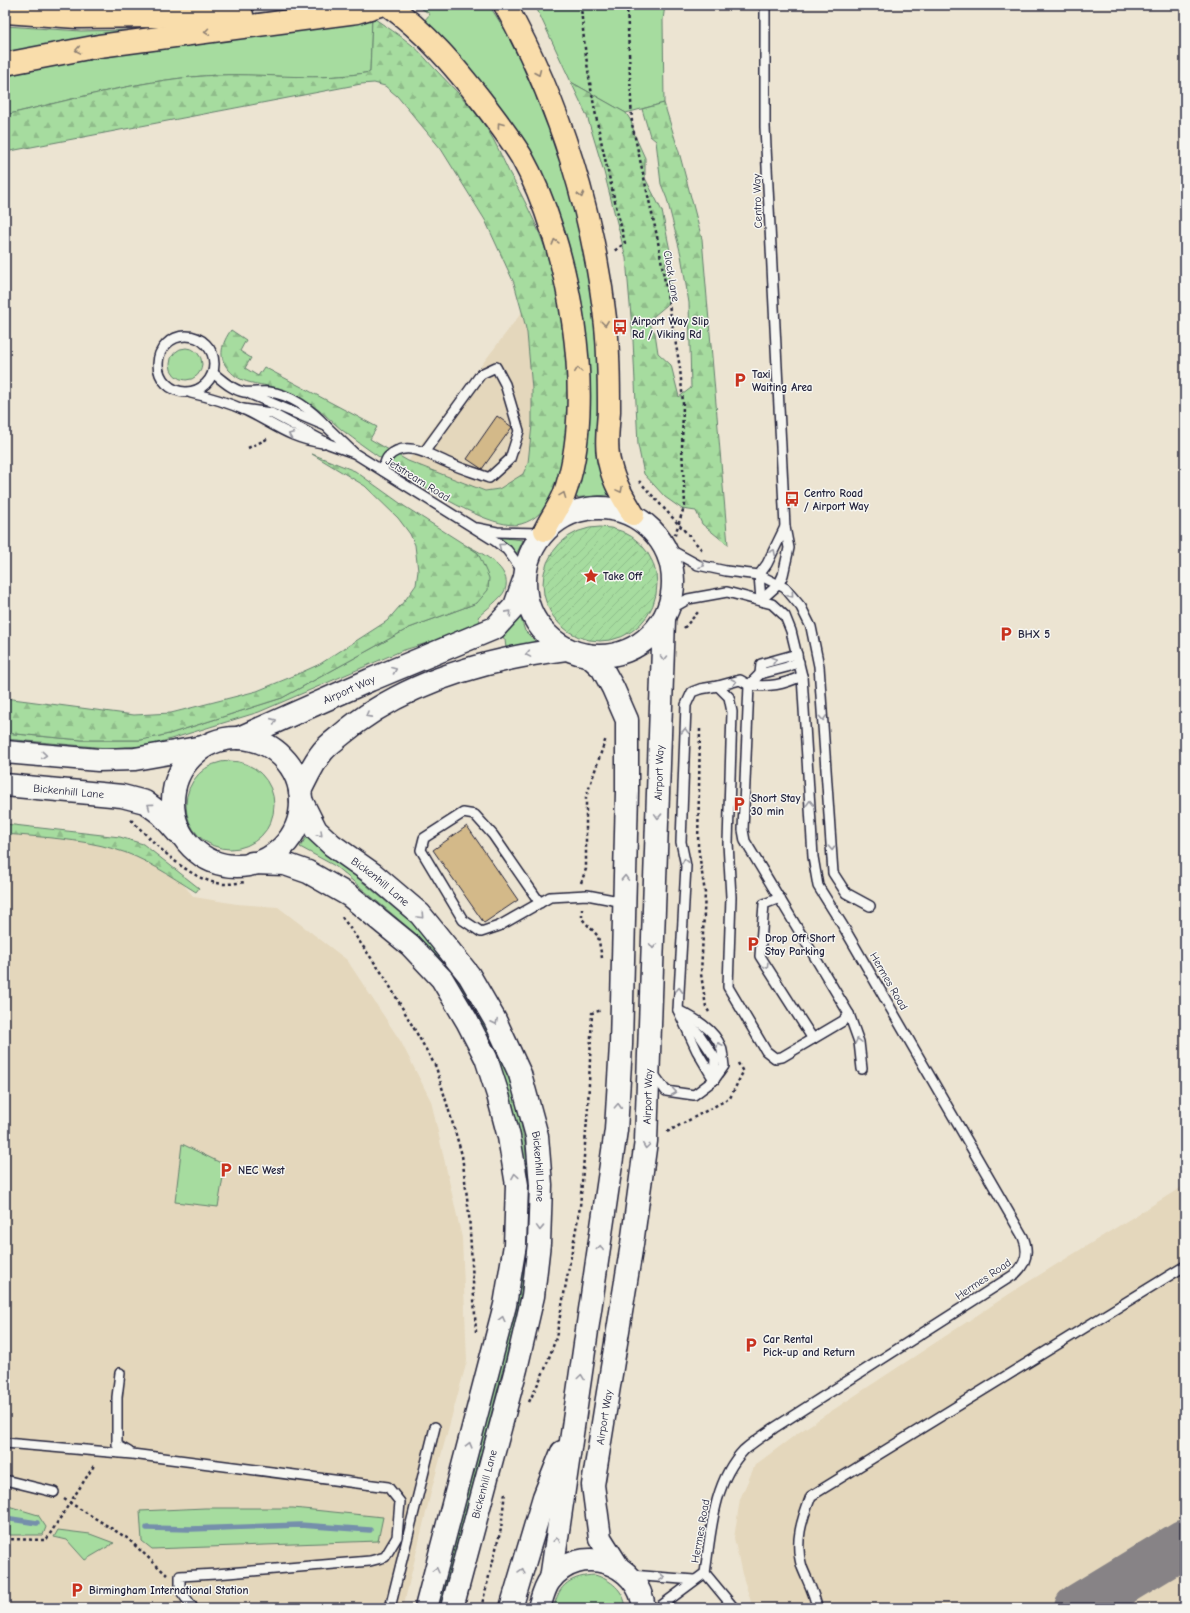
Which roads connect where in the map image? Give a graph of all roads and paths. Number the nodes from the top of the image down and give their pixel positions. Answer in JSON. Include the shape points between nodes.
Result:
{"nodes":[{"id":1,"x":380,"y":5,"type":"edge"},
{"id":2,"x":388,"y":5,"type":"edge"},
{"id":3,"x":505,"y":5,"type":"edge"},
{"id":4,"x":581,"y":5,"type":"edge"},
{"id":5,"x":627,"y":5,"type":"edge"},
{"id":6,"x":765,"y":5,"type":"edge"},
{"id":7,"x":5,"y":12,"type":"edge"},
{"id":8,"x":357,"y":12,"type":"junction"},
{"id":9,"x":5,"y":64,"type":"edge"},
{"id":10,"x":613,"y":252,"type":"dead end"},
{"id":11,"x":213,"y":373,"type":"junction"},
{"id":12,"x":190,"y":392,"type":"junction"},
{"id":13,"x":275,"y":439,"type":"dead end"},
{"id":14,"x":248,"y":448,"type":"dead end"},
{"id":15,"x":354,"y":452,"type":"junction"},
{"id":16,"x":425,"y":452,"type":"junction"},
{"id":17,"x":383,"y":471,"type":"junction"},
{"id":18,"x":633,"y":514,"type":"junction"},
{"id":19,"x":470,"y":526,"type":"junction"},
{"id":20,"x":785,"y":527,"type":"junction"},
{"id":21,"x":544,"y":531,"type":"junction"},
{"id":22,"x":666,"y":548,"type":"junction"},
{"id":23,"x":759,"y":575,"type":"junction"},
{"id":24,"x":524,"y":577,"type":"junction"},
{"id":25,"x":779,"y":584,"type":"junction"},
{"id":26,"x":761,"y":600,"type":"junction"},
{"id":27,"x":666,"y":615,"type":"junction"},
{"id":28,"x":566,"y":649,"type":"junction"},
{"id":29,"x":588,"y":655,"type":"junction"},
{"id":30,"x":798,"y":658,"type":"junction"},
{"id":31,"x":802,"y":676,"type":"junction"},
{"id":32,"x":749,"y":685,"type":"junction"},
{"id":33,"x":718,"y":686,"type":"junction"},
{"id":34,"x":700,"y":724,"type":"dead end"},
{"id":35,"x":607,"y":736,"type":"dead end"},
{"id":36,"x":239,"y":738,"type":"junction"},
{"id":37,"x":203,"y":747,"type":"junction"},
{"id":38,"x":5,"y":752,"type":"edge"},
{"id":39,"x":5,"y":785,"type":"edge"},
{"id":40,"x":300,"y":796,"type":"junction"},
{"id":41,"x":128,"y":817,"type":"dead end"},
{"id":42,"x":745,"y":841,"type":"junction"},
{"id":43,"x":187,"y":843,"type":"junction"},
{"id":44,"x":728,"y":843,"type":"junction"},
{"id":45,"x":249,"y":873,"type":"junction"},
{"id":46,"x":581,"y":895,"type":"junction"},
{"id":47,"x":780,"y":898,"type":"junction"},
{"id":48,"x":624,"y":902,"type":"junction"},
{"id":49,"x":540,"y":903,"type":"junction"},
{"id":50,"x":870,"y":906,"type":"dead end"},
{"id":51,"x":340,"y":915,"type":"dead end"},
{"id":52,"x":603,"y":965,"type":"dead end"},
{"id":53,"x":606,"y":1009,"type":"dead end"},
{"id":54,"x":678,"y":1010,"type":"junction"},
{"id":55,"x":592,"y":1013,"type":"dead end"},
{"id":56,"x":710,"y":1014,"type":"dead end"},
{"id":57,"x":849,"y":1014,"type":"junction"},
{"id":58,"x":813,"y":1039,"type":"junction"},
{"id":59,"x":735,"y":1059,"type":"dead end"},
{"id":60,"x":648,"y":1066,"type":"junction"},
{"id":61,"x":862,"y":1069,"type":"dead end"},
{"id":62,"x":714,"y":1080,"type":"junction"},
{"id":63,"x":664,"y":1134,"type":"dead end"},
{"id":64,"x":1185,"y":1266,"type":"edge"},
{"id":65,"x":476,"y":1339,"type":"dead end"},
{"id":66,"x":120,"y":1373,"type":"dead end"},
{"id":67,"x":576,"y":1416,"type":"junction"},
{"id":68,"x":435,"y":1426,"type":"dead end"},
{"id":69,"x":5,"y":1443,"type":"edge"},
{"id":70,"x":102,"y":1451,"type":"junction"},
{"id":71,"x":132,"y":1454,"type":"junction"},
{"id":72,"x":5,"y":1480,"type":"edge"},
{"id":73,"x":54,"y":1492,"type":"dead end"},
{"id":74,"x":70,"y":1503,"type":"junction"},
{"id":75,"x":5,"y":1539,"type":"edge"},
{"id":76,"x":623,"y":1570,"type":"junction"},
{"id":77,"x":705,"y":1573,"type":"junction"},
{"id":78,"x":551,"y":1579,"type":"junction"},
{"id":79,"x":694,"y":1580,"type":"junction"},
{"id":80,"x":180,"y":1583,"type":"junction"},
{"id":81,"x":193,"y":1608,"type":"edge"},
{"id":82,"x":390,"y":1608,"type":"edge"},
{"id":83,"x":426,"y":1608,"type":"edge"},
{"id":84,"x":452,"y":1608,"type":"edge"},
{"id":85,"x":511,"y":1608,"type":"edge"},
{"id":86,"x":539,"y":1608,"type":"edge"},
{"id":87,"x":644,"y":1608,"type":"edge"},
{"id":88,"x":658,"y":1608,"type":"edge"},
{"id":89,"x":734,"y":1608,"type":"edge"},
{"id":90,"x":817,"y":1608,"type":"edge"}],
"edges":[{"from":1,"to":8,"type":"highway"},
{"from":21,"to":2,"type":"highway","one_way":true,"via":[[563,496],[578,431],[580,380],[563,270],[546,216],[521,157],[473,89],[427,36]]},
{"from":3,"to":18,"type":"highway","one_way":true,"via":[[523,37],[550,102],[571,160],[589,224],[600,277],[610,372],[609,464],[614,480]]},
{"from":4,"to":10,"type":"path","via":[[583,39],[595,118],[625,243]]},
{"from":5,"to":22,"type":"path","name":"Clock Lane","via":[[632,124],[657,236],[680,368],[685,504],[677,532]]},
{"from":6,"to":20,"type":"lane","name":"Centro Way","via":[[766,127]]},
{"from":7,"to":8,"type":"highway","via":[[77,17],[126,17]]},
{"from":8,"to":9,"type":"highway","one_way":true,"via":[[99,46]]},
{"from":11,"to":12,"type":"lane","via":[[205,385]]},
{"from":11,"to":12,"type":"lane","via":[[214,361],[211,350],[196,337],[179,336],[165,344],[158,357],[159,375],[171,389]]},
{"from":11,"to":15,"type":"lane","via":[[231,387],[243,392],[270,392],[288,398],[315,414]]},
{"from":15,"to":12,"type":"lane","one_way":true,"via":[[329,444],[271,413],[242,409]]},
{"from":13,"to":14,"type":"path","via":[[270,438]]},
{"from":15,"to":17,"type":"lane","name":"Jetstream Road"},
{"from":16,"to":16,"type":"lane","via":[[481,374],[496,367],[505,384],[519,431],[510,459],[489,478]]},
{"from":16,"to":17,"type":"lane","via":[[412,449],[397,451],[387,457]]},
{"from":17,"to":19,"type":"lane","name":"Jetstream Road"},
{"from":18,"to":21,"type":"street","via":[[603,507],[584,508],[568,514]]},
{"from":18,"to":22,"type":"street","name":"Airport Way","via":[[654,530]]},
{"from":19,"to":21,"type":"lane","name":"Jetstream Road","via":[[497,532]]},
{"from":24,"to":19,"type":"lane","name":"Jetstream Road","one_way":true,"via":[[518,563],[507,550]]},
{"from":23,"to":20,"type":"lane","one_way":true,"via":[[770,559]]},
{"from":20,"to":25,"type":"lane","name":"Centro Way","via":[[789,548]]},
{"from":21,"to":24,"type":"street","name":"Airport Way","via":[[530,554]]},
{"from":22,"to":23,"type":"lane","one_way":true,"via":[[698,565]]},
{"from":22,"to":27,"type":"street","name":"Airport Way","via":[[674,580],[673,598]]},
{"from":23,"to":25,"type":"lane"},
{"from":23,"to":26,"type":"lane"},
{"from":24,"to":28,"type":"street","via":[[530,611],[545,633]]},
{"from":36,"to":24,"type":"street","name":"Airport Way","one_way":true,"via":[[495,628],[515,606]]},
{"from":25,"to":26,"type":"lane"},
{"from":25,"to":50,"type":"lane","one_way":true,"via":[[801,607],[811,627],[819,666],[833,873],[846,893]]},
{"from":26,"to":27,"type":"lane","name":"Hermes Road","via":[[727,592],[688,599]]},
{"from":26,"to":30,"type":"lane","name":"Hermes Road","via":[[772,604],[785,616]]},
{"from":27,"to":29,"type":"street","via":[[647,639],[624,652],[605,656]]},
{"from":27,"to":60,"type":"street","name":"Airport Way","one_way":true},
{"from":28,"to":29,"type":"street"},
{"from":28,"to":40,"type":"street","one_way":true,"via":[[506,658],[437,680],[358,720],[323,750]]},
{"from":48,"to":29,"type":"street","one_way":true,"via":[[627,720],[602,668]]},
{"from":30,"to":31,"type":"lane","name":"Hermes Road"},
{"from":32,"to":30,"type":"lane","one_way":true,"via":[[760,674],[787,667]]},
{"from":31,"to":32,"type":"lane","via":[[783,685]]},
{"from":77,"to":31,"type":"lane","name":"Hermes Road","one_way":true,"via":[[719,1492],[744,1450],[774,1428],[1015,1274],[1021,1269],[1027,1254],[1023,1237],[818,886],[813,857]]},
{"from":33,"to":32,"type":"lane","one_way":true,"via":[[740,680]]},
{"from":32,"to":42,"type":"lane","via":[[742,830]]},
{"from":33,"to":44,"type":"lane","via":[[729,697],[732,712]]},
{"from":54,"to":33,"type":"lane","one_way":true,"via":[[686,866],[681,842],[686,705],[692,692]]},
{"from":34,"to":56,"type":"path","via":[[698,846],[705,893],[701,974],[706,1007]]},
{"from":35,"to":46,"type":"path","via":[[586,797],[586,869],[581,883]]},
{"from":36,"to":37,"type":"street","via":[[220,740]]},
{"from":36,"to":40,"type":"street","via":[[256,741],[272,748],[285,760],[295,774]]},
{"from":38,"to":37,"type":"street","one_way":true,"via":[[98,760],[135,758]]},
{"from":37,"to":43,"type":"street","via":[[185,764],[173,791],[173,810]]},
{"from":43,"to":39,"type":"street","name":"Bickenhill Lane","one_way":true,"via":[[145,802],[122,796]]},
{"from":40,"to":45,"type":"street","via":[[299,817],[292,833]]},
{"from":40,"to":84,"type":"street","name":"Bickenhill Lane","one_way":true,"via":[[316,830],[420,914],[469,976],[495,1020],[520,1074],[537,1136],[541,1185],[539,1243],[533,1296]]},
{"from":41,"to":45,"type":"path","via":[[191,874],[223,884]]},
{"from":42,"to":44,"type":"lane"},
{"from":42,"to":47,"type":"lane"},
{"from":43,"to":45,"type":"street","via":[[217,862]]},
{"from":44,"to":58,"type":"lane","via":[[731,897],[728,987],[766,1051],[774,1058],[782,1057]]},
{"from":83,"to":45,"type":"street","name":"Bickenhill Lane","one_way":true,"via":[[505,1305],[514,1245],[517,1185],[509,1137],[486,1058],[467,1021],[442,979],[410,945],[350,896],[308,872],[285,864]]},
{"from":46,"to":48,"type":"lane"},
{"from":46,"to":49,"type":"lane","via":[[550,897]]},
{"from":46,"to":52,"type":"path","via":[[582,919],[598,936]]},
{"from":47,"to":57,"type":"lane"},
{"from":47,"to":58,"type":"lane","one_way":true,"via":[[764,904],[760,956]]},
{"from":67,"to":48,"type":"street","one_way":true,"via":[[616,1130],[621,1045]]},
{"from":49,"to":49,"type":"lane","via":[[499,926],[481,932],[463,920],[421,850],[424,838],[462,813],[474,815],[493,835]]},
{"from":51,"to":65,"type":"path","via":[[384,976],[436,1067],[462,1155],[470,1214]]},
{"from":53,"to":55,"type":"path"},
{"from":54,"to":62,"type":"lane"},
{"from":62,"to":54,"type":"lane","one_way":true,"via":[[724,1066],[721,1047],[713,1034],[694,1018]]},
{"from":57,"to":58,"type":"lane","via":[[843,1021]]},
{"from":61,"to":57,"type":"lane","one_way":true,"via":[[859,1042]]},
{"from":59,"to":63,"type":"path","via":[[743,1072],[730,1098]]},
{"from":60,"to":62,"type":"lane","one_way":true,"via":[[666,1091],[694,1095]]},
{"from":60,"to":76,"type":"street","name":"Airport Way","one_way":true,"via":[[646,1141],[593,1485],[600,1538]]},
{"from":64,"to":90,"type":"lane","via":[[811,1496],[801,1520],[798,1545]]},
{"from":66,"to":71,"type":"lane","via":[[117,1445]]},
{"from":78,"to":67,"type":"street","one_way":true},
{"from":85,"to":67,"type":"street","one_way":true,"via":[[544,1497]]},
{"from":68,"to":82,"type":"lane"},
{"from":69,"to":70,"type":"lane"},
{"from":70,"to":71,"type":"lane"},
{"from":70,"to":74,"type":"path"},
{"from":71,"to":80,"type":"lane","via":[[388,1487],[400,1502],[397,1537],[384,1557],[370,1561],[180,1576]]},
{"from":72,"to":73,"type":"lane"},
{"from":74,"to":75,"type":"path","via":[[46,1540]]},
{"from":74,"to":80,"type":"path","via":[[127,1538]]},
{"from":76,"to":78,"type":"street","via":[[590,1560],[569,1565]]},
{"from":76,"to":79,"type":"lane","one_way":true},
{"from":76,"to":87,"type":"street","name":"Airport Way","via":[[642,1596]]},
{"from":77,"to":79,"type":"lane","name":"Hermes Road"},
{"from":77,"to":89,"type":"lane"},
{"from":78,"to":86,"type":"street","via":[[544,1590]]},
{"from":79,"to":88,"type":"lane","name":"Hermes Road"},
{"from":80,"to":81,"type":"lane","via":[[180,1590]]}]}
